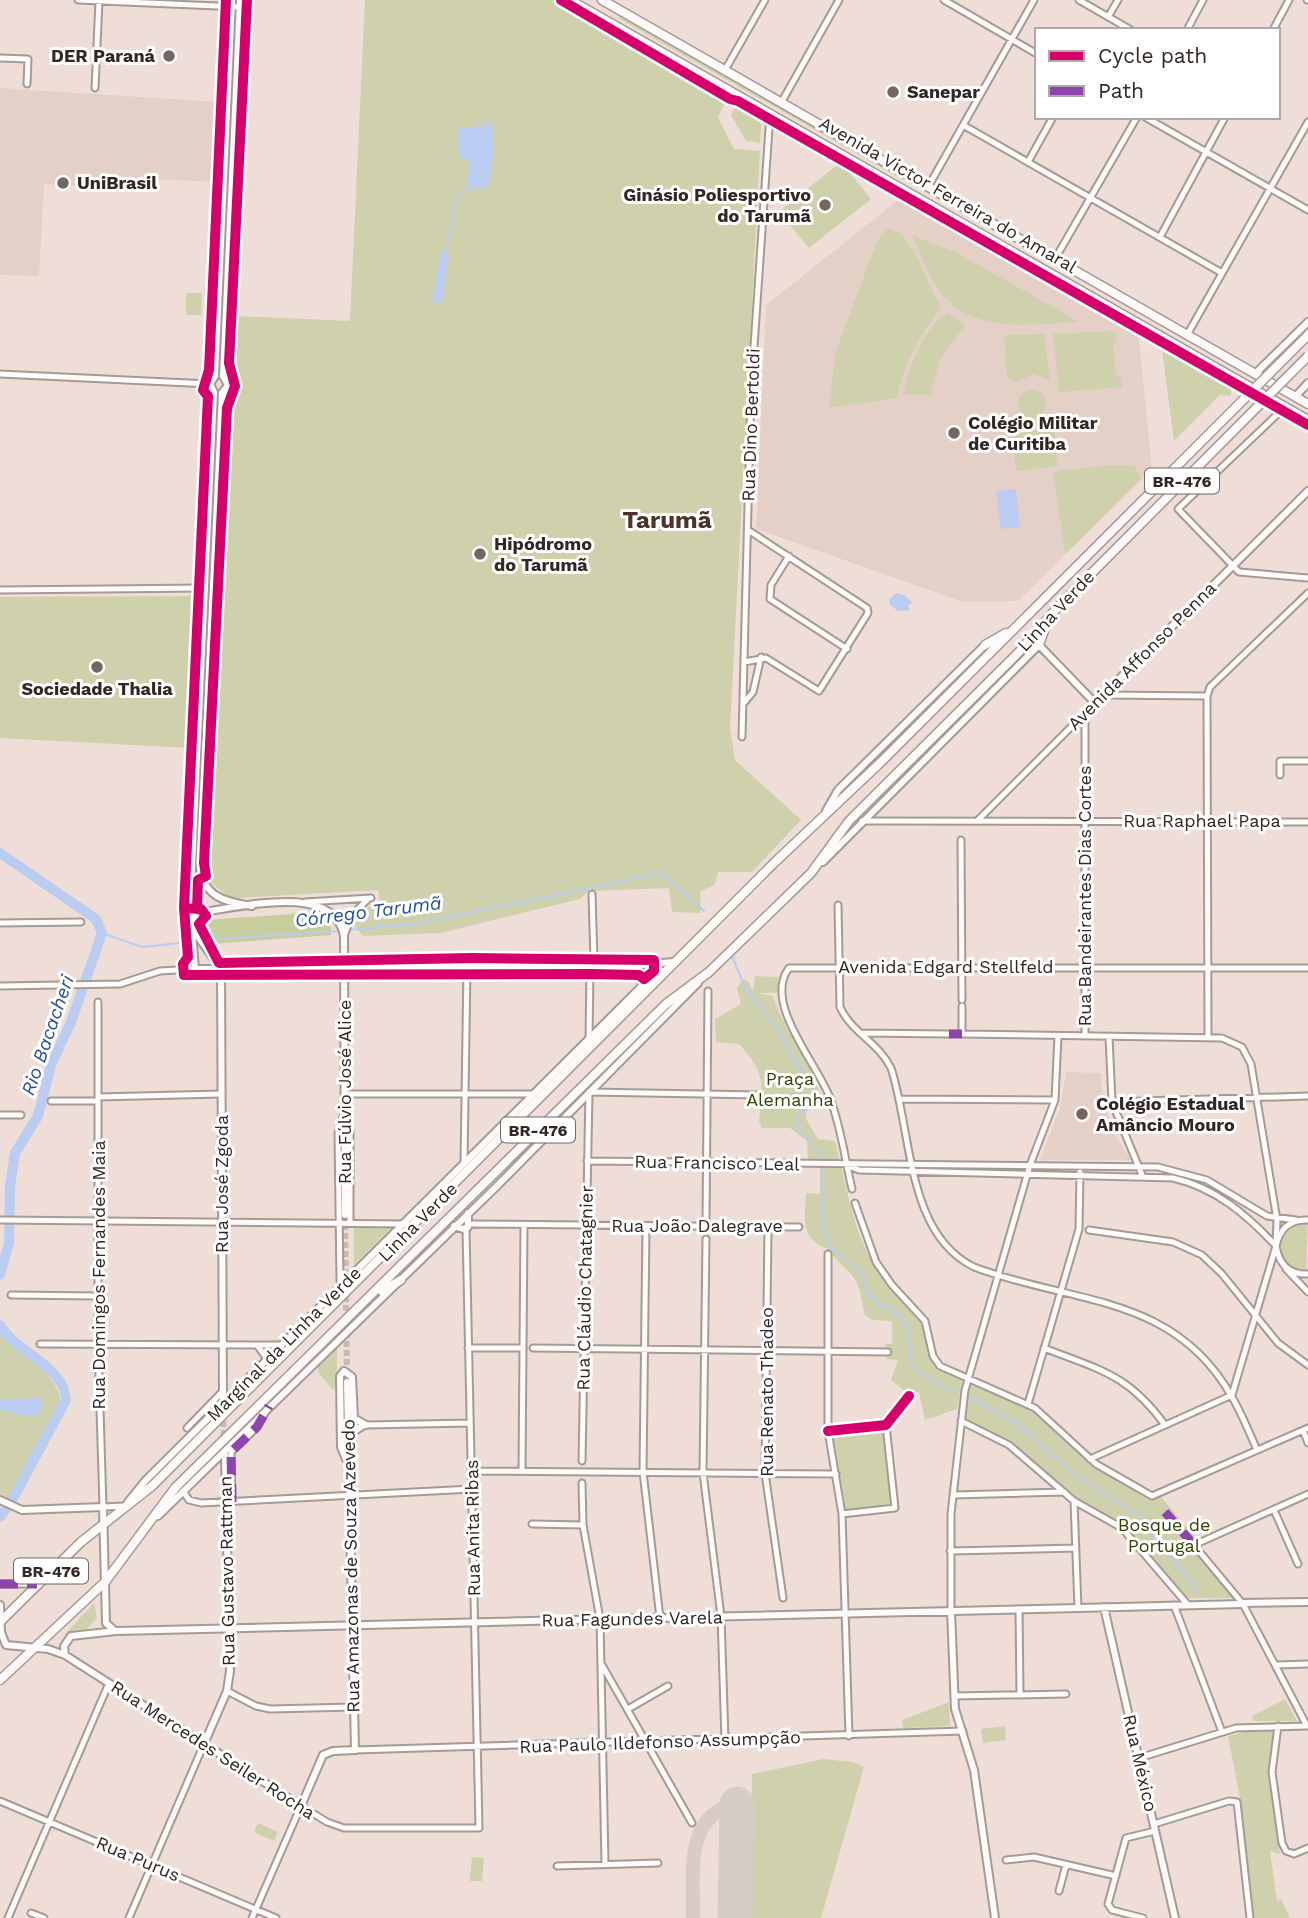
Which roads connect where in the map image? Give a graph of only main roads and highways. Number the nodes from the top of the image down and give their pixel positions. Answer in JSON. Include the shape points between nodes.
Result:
{"nodes":[{"id":1,"x":570,"y":0,"type":"edge"},
{"id":2,"x":602,"y":0,"type":"edge"},
{"id":3,"x":231,"y":4,"type":"edge"},
{"id":4,"x":240,"y":4,"type":"edge"},
{"id":5,"x":619,"y":10,"type":"junction"},
{"id":6,"x":594,"y":14,"type":"junction"},
{"id":7,"x":612,"y":23,"type":"junction"},
{"id":8,"x":952,"y":201,"type":"junction"},
{"id":9,"x":971,"y":211,"type":"junction"},
{"id":10,"x":944,"y":213,"type":"junction"},
{"id":11,"x":964,"y":224,"type":"junction"},
{"id":12,"x":1308,"y":322,"type":"edge"},
{"id":13,"x":1308,"y":335,"type":"edge"},
{"id":14,"x":1308,"y":356,"type":"edge"},
{"id":15,"x":1255,"y":374,"type":"junction"},
{"id":16,"x":219,"y":376,"type":"junction"},
{"id":17,"x":1308,"y":383,"type":"edge"},
{"id":18,"x":218,"y":392,"type":"junction"},
{"id":19,"x":1295,"y":397,"type":"junction"},
{"id":20,"x":1308,"y":404,"type":"edge"},
{"id":21,"x":1308,"y":420,"type":"edge"},
{"id":22,"x":1308,"y":491,"type":"edge"},
{"id":23,"x":1048,"y":618,"type":"junction"},
{"id":24,"x":1017,"y":626,"type":"junction"},
{"id":25,"x":985,"y":645,"type":"joint"},
{"id":26,"x":1039,"y":645,"type":"junction"},
{"id":27,"x":826,"y":811,"type":"junction"},
{"id":28,"x":811,"y":873,"type":"junction"},
{"id":29,"x":251,"y":906,"type":"junction"},
{"id":30,"x":192,"y":925,"type":"junction"},
{"id":31,"x":195,"y":936,"type":"junction"},
{"id":32,"x":687,"y":951,"type":"junction"},
{"id":33,"x":673,"y":962,"type":"junction"},
{"id":34,"x":628,"y":967,"type":"junction"},
{"id":35,"x":220,"y":969,"type":"junction"},
{"id":36,"x":344,"y":970,"type":"junction"},
{"id":37,"x":709,"y":972,"type":"junction"},
{"id":38,"x":638,"y":990,"type":"junction"},
{"id":39,"x":456,"y":1184,"type":"junction"},
{"id":40,"x":425,"y":1204,"type":"junction"},
{"id":41,"x":468,"y":1213,"type":"junction"},
{"id":42,"x":345,"y":1215,"type":"tunnel mouth"},
{"id":43,"x":454,"y":1226,"type":"junction"},
{"id":44,"x":401,"y":1280,"type":"junction"},
{"id":45,"x":373,"y":1295,"type":"junction"},
{"id":46,"x":347,"y":1382,"type":"tunnel mouth"},
{"id":47,"x":223,"y":1395,"type":"road end"},
{"id":48,"x":225,"y":1455,"type":"dead end"},
{"id":49,"x":347,"y":1460,"type":"junction"},
{"id":50,"x":2,"y":1502,"type":"edge"},
{"id":51,"x":125,"y":1506,"type":"junction"},
{"id":52,"x":103,"y":1523,"type":"junction"},
{"id":53,"x":132,"y":1543,"type":"junction"},
{"id":54,"x":104,"y":1582,"type":"junction"},
{"id":55,"x":1308,"y":1602,"type":"edge"},
{"id":56,"x":0,"y":1605,"type":"edge"},
{"id":57,"x":1104,"y":1607,"type":"junction"},
{"id":58,"x":951,"y":1611,"type":"junction"},
{"id":59,"x":1,"y":1621,"type":"edge"},
{"id":60,"x":352,"y":1626,"type":"junction"},
{"id":61,"x":229,"y":1629,"type":"junction"},
{"id":62,"x":116,"y":1632,"type":"junction"},
{"id":63,"x":37,"y":1648,"type":"junction"},
{"id":64,"x":65,"y":1655,"type":"junction"},
{"id":65,"x":0,"y":1680,"type":"edge"},
{"id":66,"x":204,"y":1744,"type":"junction"},
{"id":67,"x":300,"y":1806,"type":"joint"},
{"id":68,"x":995,"y":1918,"type":"edge"},
{"id":69,"x":1175,"y":1918,"type":"edge"}],
"edges":[{"from":1,"to":6,"type":"highway","name":"Avenida Victor Ferreira do Amaral"},
{"from":2,"to":5,"type":"highway","name":"Avenida Victor Ferreira do Amaral"},
{"from":2,"to":6,"type":"highway","via":[[603,9]]},
{"from":3,"to":16,"type":"main road"},
{"from":4,"to":16,"type":"main road"},
{"from":5,"to":7,"type":"highway","via":[[611,15]]},
{"from":5,"to":8,"type":"highway","name":"Avenida Victor Ferreira do Amaral"},
{"from":6,"to":7,"type":"highway","name":"Avenida Victor Ferreira do Amaral"},
{"from":7,"to":10,"type":"highway","name":"Avenida Victor Ferreira do Amaral"},
{"from":8,"to":9,"type":"highway","name":"Avenida Victor Ferreira do Amaral"},
{"from":8,"to":10,"type":"highway","via":[[952,209]]},
{"from":9,"to":11,"type":"highway","via":[[963,215]]},
{"from":9,"to":15,"type":"highway","name":"Avenida Victor Ferreira do Amaral"},
{"from":10,"to":11,"type":"highway","name":"Avenida Victor Ferreira do Amaral"},
{"from":11,"to":21,"type":"highway","name":"Avenida Victor Ferreira do Amaral"},
{"from":12,"to":15,"type":"main road"},
{"from":13,"to":24,"type":"highway","name":"Linha Verde","number":"BR-476","bridge":true},
{"from":14,"to":23,"type":"highway","name":"Linha Verde","number":"BR-476","bridge":true},
{"from":15,"to":19,"type":"highway","name":"Avenida Victor Ferreira do Amaral"},
{"from":16,"to":18,"type":"main road","via":[[210,384]]},
{"from":16,"to":18,"type":"main road","via":[[228,385]]},
{"from":17,"to":19,"type":"main road"},
{"from":18,"to":29,"type":"main road","via":[[200,866],[204,883],[218,898]]},
{"from":18,"to":30,"type":"main road"},
{"from":19,"to":20,"type":"highway","name":"Avenida Victor Ferreira do Amaral"},
{"from":22,"to":26,"type":"main road","name":"Avenida Affonso Penna","via":[[1095,703]]},
{"from":23,"to":26,"type":"highway"},
{"from":23,"to":28,"type":"highway","name":"Linha Verde","number":"BR-476","via":[[849,821]]},
{"from":24,"to":25,"type":"highway"},
{"from":24,"to":27,"type":"highway","name":"Linha Verde","number":"BR-476"},
{"from":25,"to":27,"type":"main road","name":"Linha Verde","via":[[838,790]]},
{"from":26,"to":28,"type":"main road","name":"Linha Verde"},
{"from":27,"to":32,"type":"highway","name":"Linha Verde","number":"BR-476"},
{"from":28,"to":37,"type":"highway","name":"Linha Verde","number":"BR-476"},
{"from":29,"to":30,"type":"main road","via":[[203,912]]},
{"from":29,"to":36,"type":"main road","name":"Rua Fúlvio José Alice","via":[[305,902],[329,909],[344,926]]},
{"from":30,"to":31,"type":"main road"},
{"from":31,"to":35,"type":"main road"},
{"from":31,"to":35,"type":"main road","via":[[195,969]]},
{"from":32,"to":33,"type":"main road","name":"Marginal da Linha Verde"},
{"from":32,"to":39,"type":"highway","name":"Linha Verde","number":"BR-476"},
{"from":33,"to":34,"type":"main road"},
{"from":33,"to":38,"type":"main road","name":"Marginal da Linha Verde"},
{"from":34,"to":36,"type":"main road"},
{"from":34,"to":38,"type":"main road","via":[[647,977]]},
{"from":35,"to":36,"type":"main road"},
{"from":35,"to":47,"type":"main road","name":"Rua José Zgoda"},
{"from":36,"to":42,"type":"main road","name":"Rua Fúlvio José Alice"},
{"from":37,"to":41,"type":"main road","name":"Marginal da Linha Verde"},
{"from":37,"to":45,"type":"highway","name":"Linha Verde","number":"BR-476","via":[[666,1003]]},
{"from":38,"to":40,"type":"main road","name":"Marginal da Linha Verde"},
{"from":39,"to":40,"type":"highway"},
{"from":39,"to":51,"type":"highway","name":"Linha Verde","number":"BR-476","via":[[152,1486]]},
{"from":40,"to":51,"type":"main road","name":"Marginal da Linha Verde"},
{"from":41,"to":43,"type":"main road","name":"Marginal da Linha Verde"},
{"from":41,"to":43,"type":"main road","via":[[468,1226]]},
{"from":43,"to":44,"type":"main road","name":"Marginal da Linha Verde"},
{"from":44,"to":45,"type":"highway"},
{"from":44,"to":53,"type":"main road","name":"Marginal da Linha Verde"},
{"from":45,"to":53,"type":"highway","name":"Linha Verde","number":"BR-476","via":[[175,1488]]},
{"from":46,"to":49,"type":"main road","name":"Rua Amazonas de Souza Azevedo"},
{"from":48,"to":61,"type":"main road","name":"Rua Gustavo Rattman"},
{"from":49,"to":49,"type":"main road","via":[[341,1447],[340,1376],[344,1371],[352,1377],[354,1418],[366,1425],[353,1432]]},
{"from":49,"to":60,"type":"main road","name":"Rua Amazonas de Souza Azevedo"},
{"from":50,"to":52,"type":"main road","name":"Rua Domingos Fernandes Maia","via":[[19,1510],[103,1507]]},
{"from":51,"to":52,"type":"highway","name":"Linha Verde","number":"BR-476"},
{"from":52,"to":54,"type":"main road","name":"Rua Domingos Fernandes Maia"},
{"from":52,"to":59,"type":"highway","name":"Linha Verde","number":"BR-476"},
{"from":53,"to":54,"type":"highway","name":"Linha Verde","number":"BR-476"},
{"from":54,"to":62,"type":"main road","name":"Rua Domingos Fernandes Maia","via":[[106,1625]]},
{"from":54,"to":63,"type":"highway","name":"Linha Verde","number":"BR-476"},
{"from":55,"to":57,"type":"main road","name":"Rua Fagundes Varela"},
{"from":56,"to":59,"type":"main road"},
{"from":57,"to":58,"type":"main road","name":"Rua Fagundes Varela"},
{"from":57,"to":69,"type":"main road","name":"Rua México"},
{"from":58,"to":60,"type":"main road","name":"Rua Fagundes Varela"},
{"from":58,"to":68,"type":"main road","via":[[956,1713],[974,1770]]},
{"from":59,"to":63,"type":"main road","name":"Rua Mercedes Seiler Rocha","via":[[6,1645]]},
{"from":60,"to":61,"type":"main road","name":"Rua Fagundes Varela"},
{"from":60,"to":67,"type":"main road","name":"Rua Amazonas de Souza Azevedo","via":[[355,1750],[323,1755]]},
{"from":61,"to":62,"type":"main road","name":"Rua Fagundes Varela"},
{"from":61,"to":66,"type":"main road","name":"Rua Gustavo Rattman","via":[[227,1691]]},
{"from":62,"to":64,"type":"main road","name":"Rua Fagundes Varela","via":[[71,1636],[65,1643]]},
{"from":63,"to":64,"type":"main road","name":"Rua Mercedes Seiler Rocha"},
{"from":63,"to":65,"type":"highway","name":"Linha Verde","number":"BR-476"},
{"from":64,"to":66,"type":"main road","name":"Rua Mercedes Seiler Rocha"},
{"from":66,"to":67,"type":"main road","name":"Rua Mercedes Seiler Rocha"}]}
